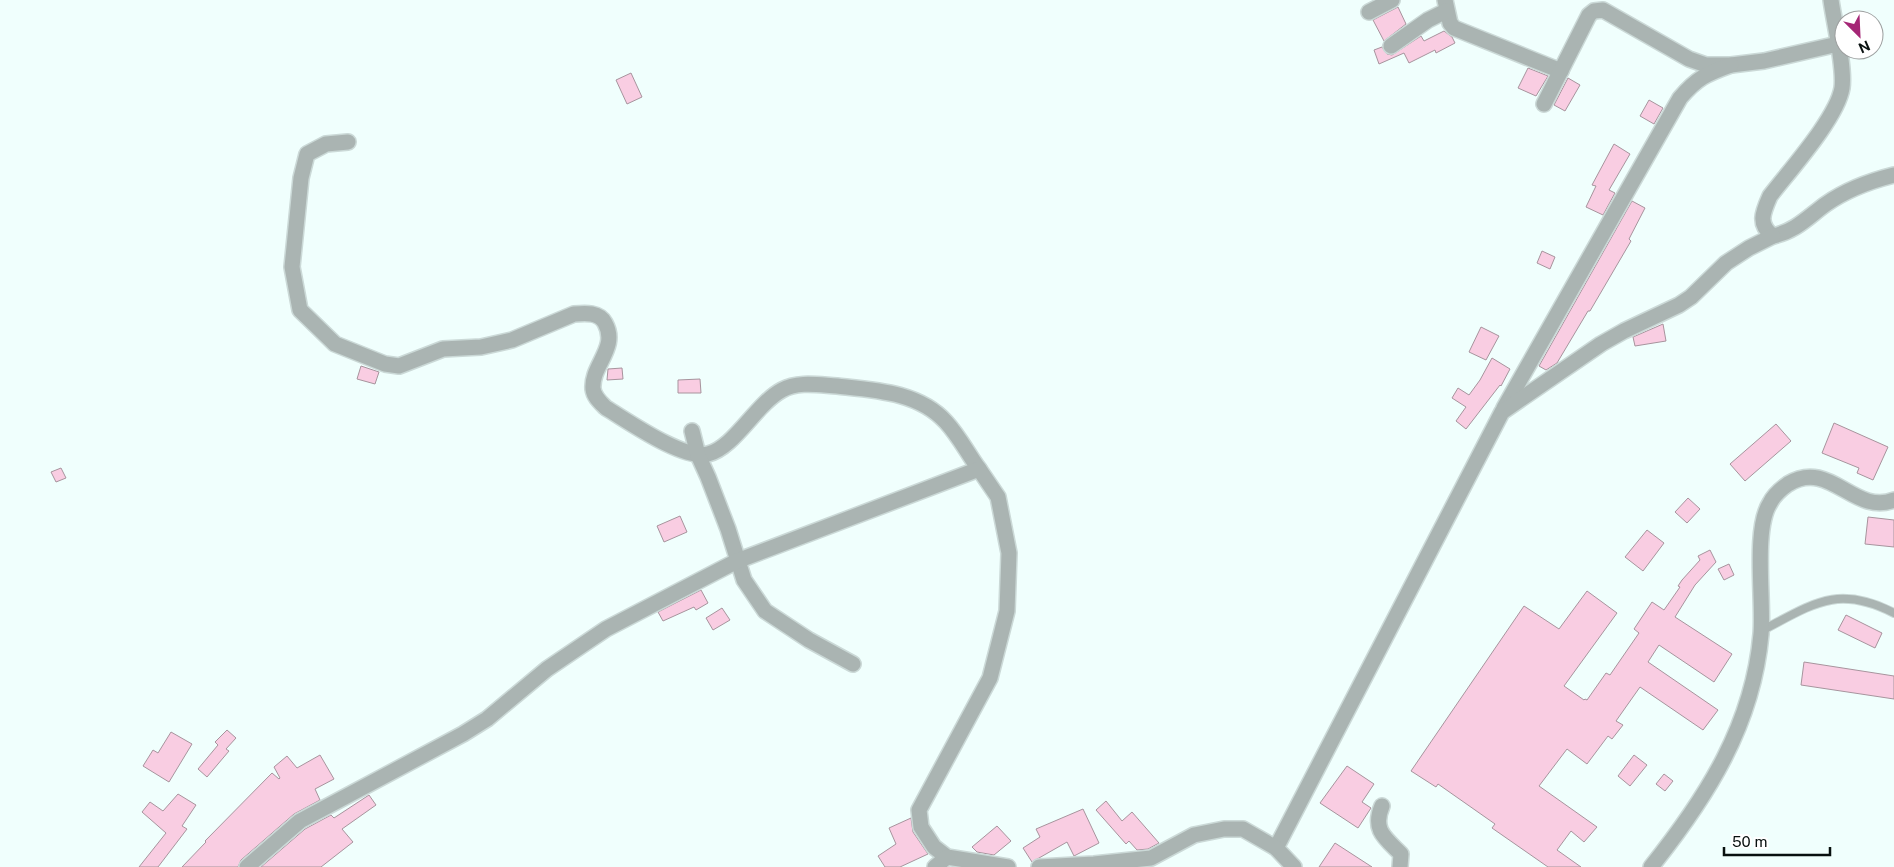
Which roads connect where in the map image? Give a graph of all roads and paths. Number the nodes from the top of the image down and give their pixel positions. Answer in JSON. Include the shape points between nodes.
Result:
{"nodes":[{"id":1,"x":1392,"y":0,"type":"edge"},
{"id":2,"x":1831,"y":0,"type":"edge"},
{"id":3,"x":1446,"y":5,"type":"edge"},
{"id":4,"x":1369,"y":12,"type":"dead end"},
{"id":5,"x":1834,"y":19,"type":"edge"},
{"id":6,"x":1834,"y":45,"type":"edge"},
{"id":7,"x":1391,"y":46,"type":"dead end"},
{"id":8,"x":1839,"y":60,"type":"edge"},
{"id":9,"x":1731,"y":65,"type":"junction"},
{"id":10,"x":1560,"y":71,"type":"junction"},
{"id":11,"x":1544,"y":104,"type":"dead end"},
{"id":12,"x":348,"y":142,"type":"dead end"},
{"id":13,"x":1894,"y":175,"type":"edge"},
{"id":14,"x":1773,"y":236,"type":"junction"},
{"id":15,"x":1502,"y":412,"type":"junction"},
{"id":16,"x":692,"y":431,"type":"dead end"},
{"id":17,"x":698,"y":455,"type":"junction"},
{"id":18,"x":978,"y":469,"type":"junction"},
{"id":19,"x":1894,"y":500,"type":"edge"},
{"id":20,"x":737,"y":560,"type":"junction"},
{"id":21,"x":1894,"y":613,"type":"edge"},
{"id":22,"x":1761,"y":631,"type":"junction"},
{"id":23,"x":853,"y":664,"type":"dead end"},
{"id":24,"x":1382,"y":806,"type":"dead end"},
{"id":25,"x":1276,"y":848,"type":"junction"},
{"id":26,"x":947,"y":857,"type":"junction"},
{"id":27,"x":247,"y":867,"type":"edge"},
{"id":28,"x":935,"y":867,"type":"edge"},
{"id":29,"x":1008,"y":867,"type":"edge"},
{"id":30,"x":1039,"y":867,"type":"edge"},
{"id":31,"x":1294,"y":867,"type":"edge"},
{"id":32,"x":1400,"y":867,"type":"edge"},
{"id":33,"x":1651,"y":867,"type":"edge"}],
"edges":[{"from":1,"to":4,"type":"street"},
{"from":2,"to":5,"type":"street"},
{"from":3,"to":7,"type":"street"},
{"from":3,"to":10,"type":"street","via":[[1450,23],[1462,32]]},
{"from":6,"to":9,"type":"street"},
{"from":8,"to":14,"type":"street","via":[[1842,87],[1838,104],[1770,196],[1764,210],[1763,224]]},
{"from":9,"to":10,"type":"street","via":[[1706,65],[1688,59],[1599,10],[1589,15]]},
{"from":9,"to":15,"type":"street","via":[[1705,75],[1690,86],[1675,106]]},
{"from":10,"to":11,"type":"street"},
{"from":12,"to":17,"type":"street","via":[[326,144],[307,154],[301,178],[292,267],[300,310],[335,344],[385,364],[399,366],[443,348],[481,347],[512,340],[574,314],[596,315],[609,330],[610,339],[593,381],[593,391],[598,400],[606,408],[671,446]]},
{"from":13,"to":14,"type":"street","via":[[1855,188],[1826,204],[1801,225]]},
{"from":14,"to":15,"type":"street","via":[[1726,263],[1679,305],[1601,344]]},
{"from":15,"to":25,"type":"street"},
{"from":16,"to":17,"type":"street"},
{"from":17,"to":18,"type":"street","via":[[708,454],[726,444],[783,390],[810,384],[897,394],[932,410],[946,422]]},
{"from":17,"to":20,"type":"street"},
{"from":18,"to":20,"type":"street"},
{"from":18,"to":26,"type":"street","via":[[998,497],[1009,553],[1007,611],[990,678],[919,810],[921,828],[934,847]]},
{"from":19,"to":22,"type":"street","via":[[1872,503],[1814,476],[1800,478],[1778,492],[1769,504],[1764,520]]},
{"from":20,"to":23,"type":"street","via":[[744,580],[765,611]]},
{"from":20,"to":27,"type":"street","via":[[606,629],[547,669],[487,719],[300,821]]},
{"from":21,"to":22,"type":"lane","via":[[1855,598],[1834,598],[1817,602]]},
{"from":22,"to":33,"type":"street","via":[[1746,708],[1729,751],[1704,796]]},
{"from":24,"to":32,"type":"street","via":[[1380,831],[1401,854]]},
{"from":25,"to":30,"type":"street","via":[[1243,829],[1224,829],[1194,835],[1151,858]]},
{"from":25,"to":31,"type":"street"},
{"from":26,"to":28,"type":"street"},
{"from":26,"to":29,"type":"street"}]}
